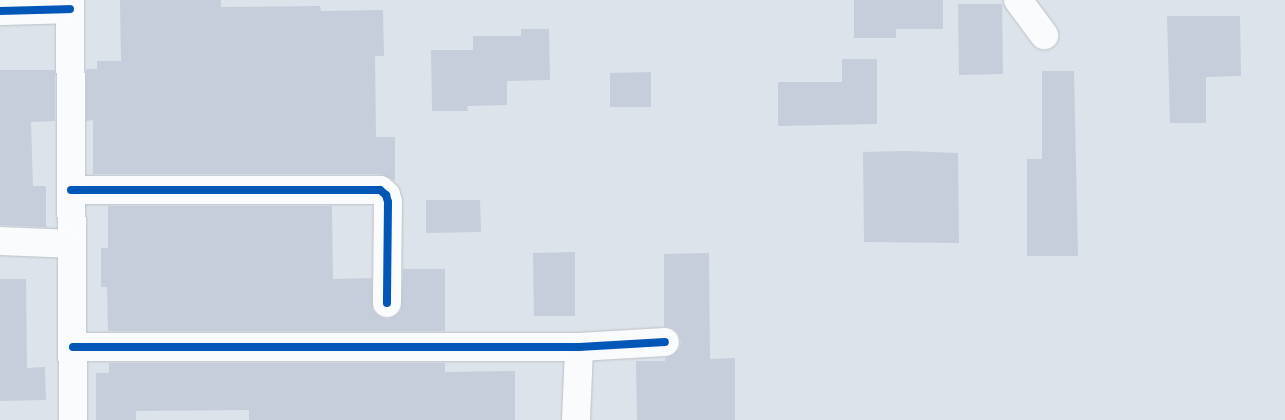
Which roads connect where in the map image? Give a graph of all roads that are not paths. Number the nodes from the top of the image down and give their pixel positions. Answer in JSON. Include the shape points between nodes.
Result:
{"nodes":[{"id":1,"x":1018,"y":0,"type":"edge"},
{"id":2,"x":70,"y":5,"type":"edge"},
{"id":3,"x":0,"y":11,"type":"edge"},
{"id":4,"x":1044,"y":35,"type":"dead end"},
{"id":5,"x":72,"y":190,"type":"junction"},
{"id":6,"x":0,"y":241,"type":"edge"},
{"id":7,"x":72,"y":244,"type":"junction"},
{"id":8,"x":387,"y":303,"type":"dead end"},
{"id":9,"x":665,"y":342,"type":"dead end"},
{"id":10,"x":73,"y":347,"type":"junction"},
{"id":11,"x":579,"y":347,"type":"junction"},
{"id":12,"x":73,"y":420,"type":"edge"},
{"id":13,"x":576,"y":420,"type":"edge"}],
"edges":[{"from":1,"to":4,"type":"street"},
{"from":2,"to":3,"type":"street"},
{"from":2,"to":5,"type":"street"},
{"from":5,"to":7,"type":"street"},
{"from":5,"to":8,"type":"street","via":[[380,190],[388,202]]},
{"from":6,"to":7,"type":"street"},
{"from":7,"to":10,"type":"street"},
{"from":9,"to":11,"type":"street"},
{"from":10,"to":11,"type":"street"},
{"from":10,"to":12,"type":"street"},
{"from":11,"to":13,"type":"street"}]}
